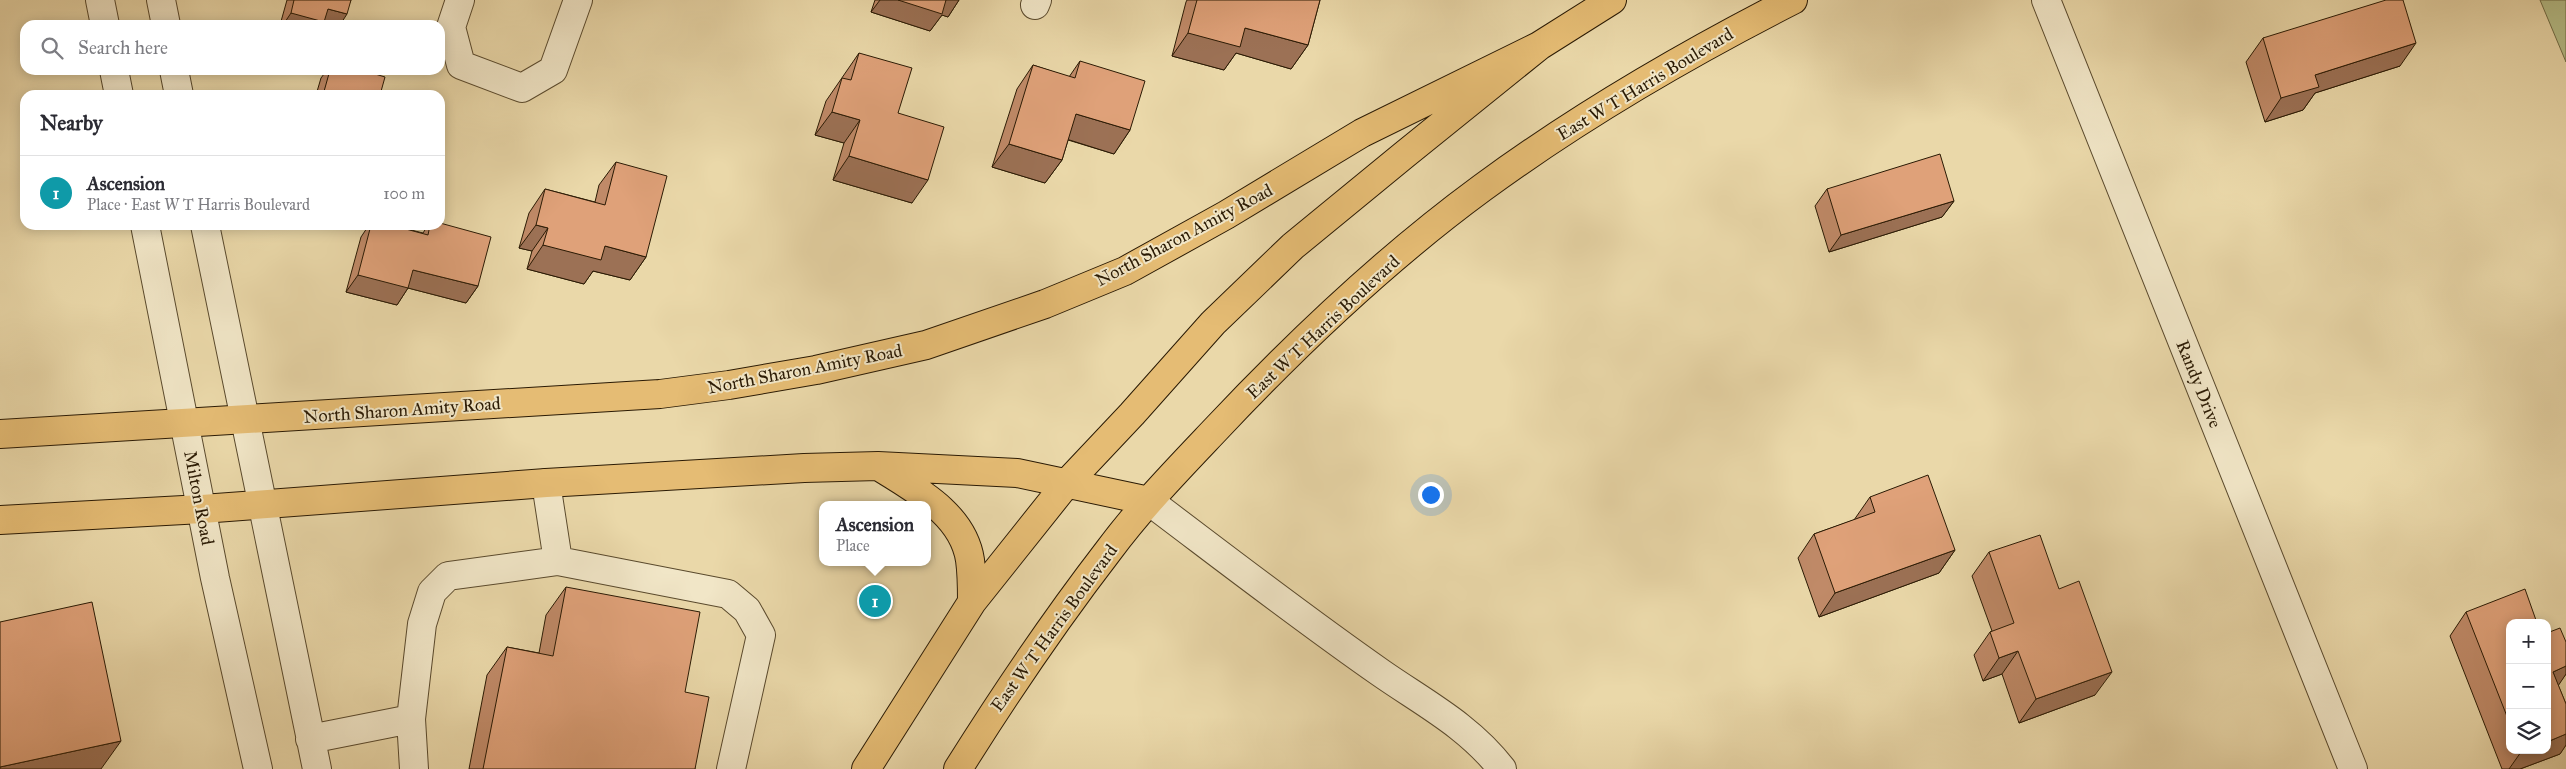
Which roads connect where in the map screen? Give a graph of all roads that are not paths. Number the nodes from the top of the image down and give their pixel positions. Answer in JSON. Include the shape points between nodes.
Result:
{"nodes":[{"id":1,"x":100,"y":0,"type":"edge"},
{"id":2,"x":161,"y":0,"type":"edge"},
{"id":3,"x":460,"y":0,"type":"edge"},
{"id":4,"x":578,"y":0,"type":"edge"},
{"id":5,"x":1612,"y":0,"type":"edge"},
{"id":6,"x":1793,"y":0,"type":"edge"},
{"id":7,"x":2046,"y":0,"type":"edge"},
{"id":8,"x":104,"y":20,"type":"edge"},
{"id":9,"x":165,"y":20,"type":"edge"},
{"id":10,"x":1540,"y":46,"type":"junction"},
{"id":11,"x":115,"y":75,"type":"edge"},
{"id":12,"x":175,"y":75,"type":"edge"},
{"id":13,"x":118,"y":90,"type":"edge"},
{"id":14,"x":178,"y":90,"type":"edge"},
{"id":15,"x":146,"y":230,"type":"edge"},
{"id":16,"x":206,"y":230,"type":"edge"},
{"id":17,"x":244,"y":419,"type":"junction"},
{"id":18,"x":184,"y":422,"type":"junction"},
{"id":19,"x":0,"y":434,"type":"edge"},
{"id":20,"x":878,"y":466,"type":"junction"},
{"id":21,"x":546,"y":484,"type":"junction"},
{"id":22,"x":1066,"y":484,"type":"junction"},
{"id":23,"x":1149,"y":500,"type":"junction"},
{"id":24,"x":929,"y":501,"type":"edge"},
{"id":25,"x":931,"y":502,"type":"edge"},
{"id":26,"x":262,"y":503,"type":"junction"},
{"id":27,"x":202,"y":509,"type":"junction"},
{"id":28,"x":0,"y":520,"type":"edge"},
{"id":29,"x":558,"y":561,"type":"junction"},
{"id":30,"x":972,"y":602,"type":"junction"},
{"id":31,"x":411,"y":719,"type":"junction"},
{"id":32,"x":310,"y":739,"type":"junction"},
{"id":33,"x":258,"y":769,"type":"edge"},
{"id":34,"x":317,"y":769,"type":"edge"},
{"id":35,"x":414,"y":769,"type":"edge"},
{"id":36,"x":731,"y":769,"type":"edge"},
{"id":37,"x":866,"y":769,"type":"edge"},
{"id":38,"x":958,"y":769,"type":"edge"},
{"id":39,"x":1502,"y":769,"type":"edge"},
{"id":40,"x":2353,"y":769,"type":"edge"}],
"edges":[{"from":1,"to":8,"type":"street"},
{"from":2,"to":9,"type":"street"},
{"from":3,"to":4,"type":"street","via":[[451,27],[460,64],[522,88],[553,70]]},
{"from":5,"to":10,"type":"main road"},
{"from":6,"to":23,"type":"main road","name":"East W T Harris Boulevard","via":[[1654,74],[1564,130],[1480,189],[1390,262],[1258,386]]},
{"from":7,"to":40,"type":"street","name":"Randy Drive"},
{"from":10,"to":17,"type":"main road","name":"North Sharon Amity Road","via":[[1362,133],[1125,271],[1046,304],[926,345],[816,370],[660,394]]},
{"from":10,"to":22,"type":"main road","via":[[1293,246],[1213,323]]},
{"from":11,"to":13,"type":"street"},
{"from":12,"to":14,"type":"street"},
{"from":15,"to":18,"type":"street","name":"Milton Road"},
{"from":16,"to":17,"type":"street"},
{"from":17,"to":18,"type":"main road","name":"North Sharon Amity Road"},
{"from":17,"to":26,"type":"street"},
{"from":18,"to":19,"type":"main road","name":"North Sharon Amity Road"},
{"from":18,"to":27,"type":"street","name":"Milton Road"},
{"from":20,"to":21,"type":"main road"},
{"from":20,"to":22,"type":"main road","via":[[1017,473]]},
{"from":20,"to":24,"type":"main road"},
{"from":21,"to":26,"type":"main road"},
{"from":21,"to":29,"type":"street"},
{"from":22,"to":23,"type":"main road"},
{"from":22,"to":30,"type":"main road"},
{"from":23,"to":38,"type":"main road","name":"East W T Harris Boulevard","via":[[1000,701]]},
{"from":23,"to":39,"type":"street","via":[[1381,673],[1438,710],[1485,746]]},
{"from":25,"to":30,"type":"main road","via":[[946,514],[962,535],[970,560]]},
{"from":26,"to":27,"type":"main road"},
{"from":26,"to":32,"type":"street"},
{"from":27,"to":28,"type":"main road"},
{"from":27,"to":33,"type":"street","name":"Milton Road"},
{"from":29,"to":31,"type":"street","via":[[448,576],[432,592],[422,624]]},
{"from":29,"to":36,"type":"street","via":[[728,594],[747,610],[761,635]]},
{"from":30,"to":37,"type":"main road"},
{"from":31,"to":32,"type":"street"},
{"from":31,"to":35,"type":"street"},
{"from":32,"to":34,"type":"street"}]}
